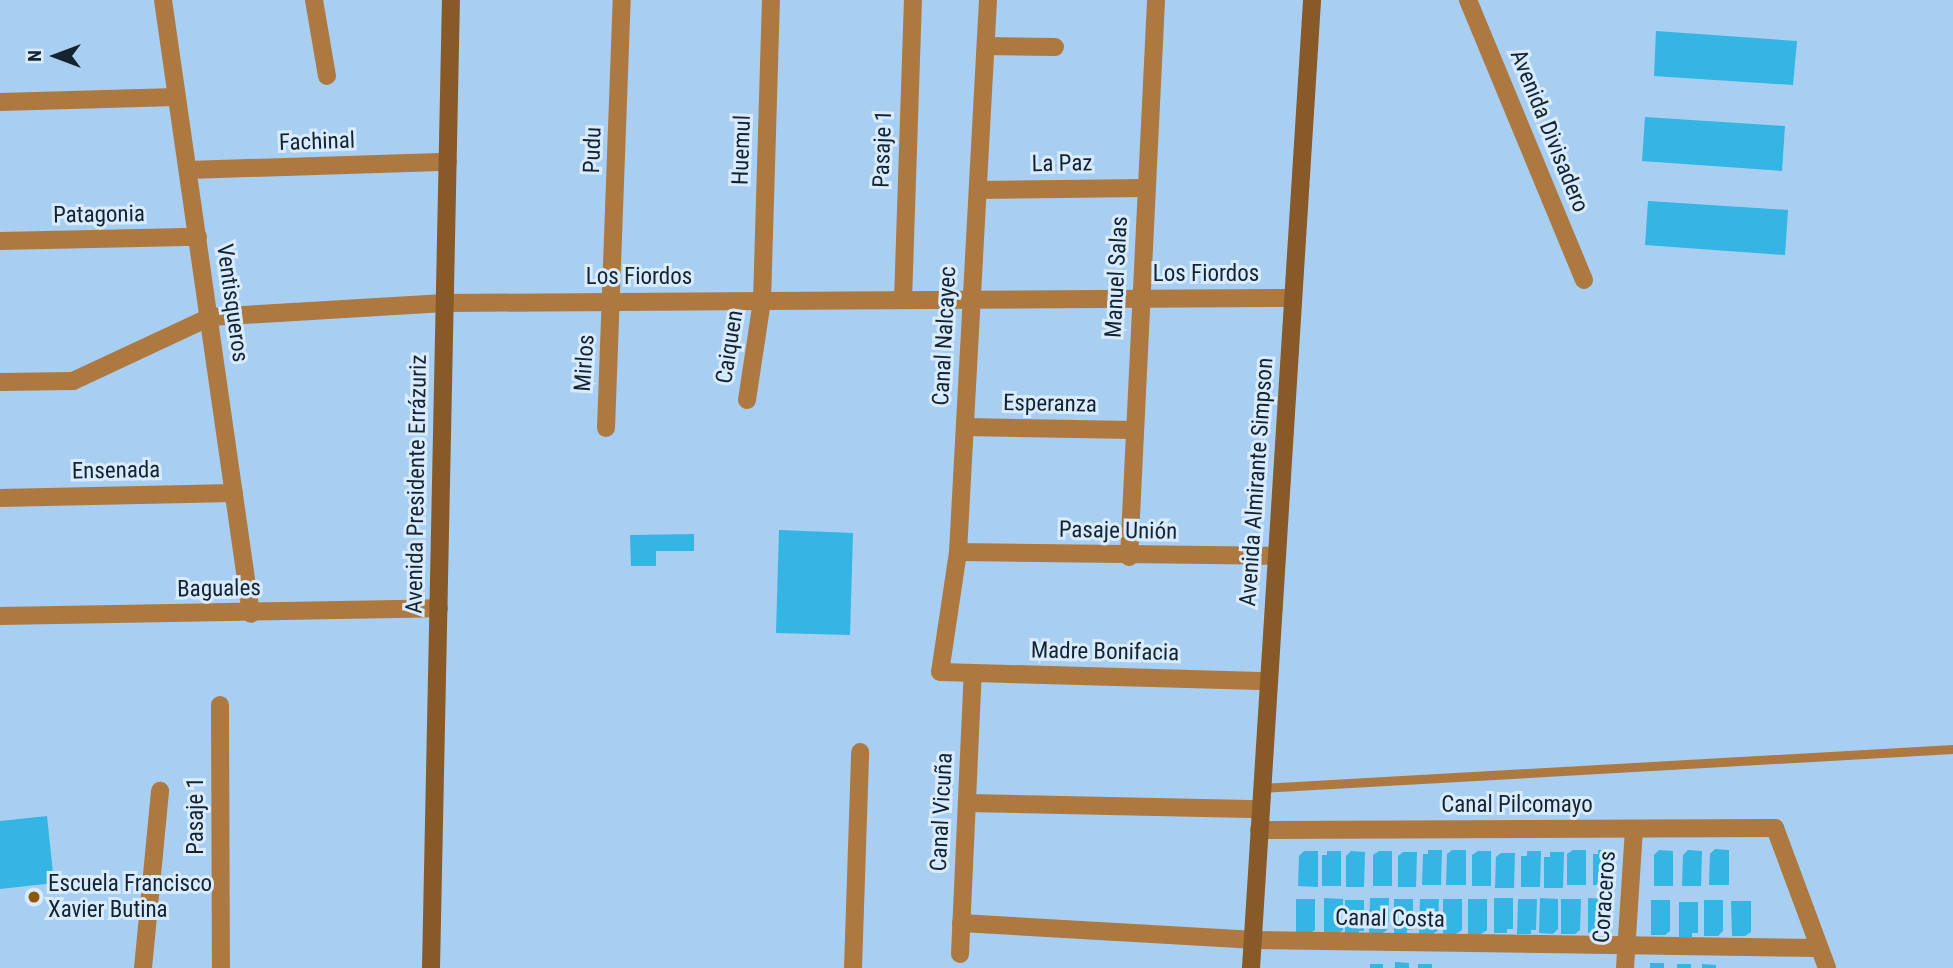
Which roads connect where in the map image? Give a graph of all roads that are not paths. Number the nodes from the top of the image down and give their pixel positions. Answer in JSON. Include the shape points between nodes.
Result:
{"nodes":[{"id":1,"x":163,"y":0,"type":"edge"},
{"id":2,"x":314,"y":0,"type":"edge"},
{"id":3,"x":451,"y":0,"type":"edge"},
{"id":4,"x":622,"y":0,"type":"edge"},
{"id":5,"x":771,"y":0,"type":"edge"},
{"id":6,"x":913,"y":0,"type":"edge"},
{"id":7,"x":988,"y":0,"type":"edge"},
{"id":8,"x":1156,"y":0,"type":"edge"},
{"id":9,"x":1312,"y":0,"type":"edge"},
{"id":10,"x":1468,"y":0,"type":"edge"},
{"id":11,"x":986,"y":46,"type":"junction"},
{"id":12,"x":1055,"y":47,"type":"dead end"},
{"id":13,"x":327,"y":76,"type":"dead end"},
{"id":14,"x":176,"y":97,"type":"junction"},
{"id":15,"x":0,"y":102,"type":"edge"},
{"id":16,"x":448,"y":162,"type":"junction"},
{"id":17,"x":187,"y":170,"type":"junction"},
{"id":18,"x":1146,"y":188,"type":"junction"},
{"id":19,"x":978,"y":190,"type":"junction"},
{"id":20,"x":198,"y":237,"type":"junction"},
{"id":21,"x":0,"y":241,"type":"edge"},
{"id":22,"x":1584,"y":280,"type":"dead end"},
{"id":23,"x":1293,"y":298,"type":"junction"},
{"id":24,"x":1139,"y":299,"type":"junction"},
{"id":25,"x":903,"y":300,"type":"junction"},
{"id":26,"x":972,"y":300,"type":"junction"},
{"id":27,"x":762,"y":301,"type":"junction"},
{"id":28,"x":614,"y":302,"type":"junction"},
{"id":29,"x":445,"y":303,"type":"junction"},
{"id":30,"x":210,"y":317,"type":"junction"},
{"id":31,"x":0,"y":382,"type":"edge"},
{"id":32,"x":747,"y":400,"type":"dead end"},
{"id":33,"x":965,"y":427,"type":"junction"},
{"id":34,"x":606,"y":428,"type":"dead end"},
{"id":35,"x":1134,"y":430,"type":"junction"},
{"id":36,"x":233,"y":494,"type":"junction"},
{"id":37,"x":0,"y":498,"type":"edge"},
{"id":38,"x":958,"y":552,"type":"junction"},
{"id":39,"x":1277,"y":556,"type":"junction"},
{"id":40,"x":1129,"y":557,"type":"junction"},
{"id":41,"x":439,"y":608,"type":"junction"},
{"id":42,"x":251,"y":614,"type":"junction"},
{"id":43,"x":0,"y":616,"type":"edge"},
{"id":44,"x":940,"y":673,"type":"joint"},
{"id":45,"x":973,"y":673,"type":"junction"},
{"id":46,"x":1269,"y":681,"type":"junction"},
{"id":47,"x":220,"y":705,"type":"dead end"},
{"id":48,"x":1953,"y":749,"type":"edge"},
{"id":49,"x":860,"y":752,"type":"dead end"},
{"id":50,"x":1262,"y":788,"type":"junction"},
{"id":51,"x":160,"y":791,"type":"dead end"},
{"id":52,"x":967,"y":803,"type":"junction"},
{"id":53,"x":1261,"y":809,"type":"junction"},
{"id":54,"x":1634,"y":829,"type":"junction"},
{"id":55,"x":1259,"y":830,"type":"junction"},
{"id":56,"x":961,"y":923,"type":"junction"},
{"id":57,"x":1252,"y":940,"type":"junction"},
{"id":58,"x":1626,"y":948,"type":"junction"},
{"id":59,"x":1819,"y":948,"type":"junction"},
{"id":60,"x":960,"y":954,"type":"dead end"},
{"id":61,"x":143,"y":968,"type":"edge"},
{"id":62,"x":221,"y":968,"type":"edge"},
{"id":63,"x":431,"y":968,"type":"edge"},
{"id":64,"x":853,"y":968,"type":"edge"},
{"id":65,"x":1251,"y":968,"type":"edge"},
{"id":66,"x":1625,"y":968,"type":"edge"},
{"id":67,"x":1827,"y":968,"type":"edge"}],
"edges":[{"from":1,"to":14,"type":"street","name":"Ventisqueros"},
{"from":2,"to":13,"type":"street"},
{"from":3,"to":16,"type":"street","name":"Avenida Presidente Errázuriz"},
{"from":4,"to":28,"type":"street","name":"Pudu"},
{"from":5,"to":27,"type":"street","name":"Huemul"},
{"from":6,"to":25,"type":"street","name":"Pasaje 1"},
{"from":7,"to":11,"type":"street","name":"Canal Nalcayec"},
{"from":8,"to":18,"type":"street","name":"Manuel Salas"},
{"from":9,"to":23,"type":"street","name":"Avenida Almirante Simpson"},
{"from":10,"to":22,"type":"street","name":"Avenida Divisadero"},
{"from":11,"to":12,"type":"street"},
{"from":11,"to":19,"type":"street","name":"Canal Nalcayec"},
{"from":14,"to":15,"type":"street"},
{"from":14,"to":17,"type":"street","name":"Ventisqueros"},
{"from":16,"to":17,"type":"street","name":"Fachinal"},
{"from":16,"to":29,"type":"street","name":"Avenida Presidente Errázuriz"},
{"from":17,"to":20,"type":"street","name":"Ventisqueros"},
{"from":18,"to":19,"type":"street","name":"La Paz"},
{"from":18,"to":24,"type":"street","name":"Manuel Salas"},
{"from":19,"to":26,"type":"street","name":"Canal Nalcayec"},
{"from":20,"to":21,"type":"street","name":"Patagonia"},
{"from":20,"to":30,"type":"street","name":"Ventisqueros"},
{"from":23,"to":24,"type":"street","name":"Los Fiordos"},
{"from":23,"to":39,"type":"street","name":"Avenida Almirante Simpson"},
{"from":24,"to":26,"type":"street","name":"Los Fiordos"},
{"from":24,"to":35,"type":"street","name":"Manuel Salas"},
{"from":25,"to":26,"type":"street","name":"Los Fiordos"},
{"from":25,"to":27,"type":"street","name":"Los Fiordos"},
{"from":26,"to":33,"type":"street","name":"Canal Nalcayec"},
{"from":27,"to":28,"type":"street","name":"Los Fiordos"},
{"from":27,"to":32,"type":"street","name":"Caiquen"},
{"from":28,"to":29,"type":"street","name":"Los Fiordos"},
{"from":28,"to":34,"type":"street","name":"Mirlos"},
{"from":29,"to":30,"type":"street","name":"Los Fiordos"},
{"from":29,"to":41,"type":"street","name":"Avenida Presidente Errázuriz"},
{"from":30,"to":31,"type":"street","name":"Los Fiordos","via":[[73,381]]},
{"from":30,"to":36,"type":"street","name":"Ventisqueros"},
{"from":33,"to":35,"type":"street","name":"Esperanza"},
{"from":33,"to":38,"type":"street","name":"Canal Nalcayec"},
{"from":35,"to":40,"type":"street","name":"Manuel Salas"},
{"from":36,"to":37,"type":"street","name":"Ensenada"},
{"from":36,"to":42,"type":"street","name":"Ventisqueros"},
{"from":38,"to":40,"type":"street","name":"Pasaje Unión"},
{"from":38,"to":44,"type":"street","name":"Canal Nalcayec"},
{"from":39,"to":40,"type":"street","name":"Pasaje Unión"},
{"from":39,"to":46,"type":"street","name":"Avenida Almirante Simpson"},
{"from":41,"to":42,"type":"street","name":"Baguales"},
{"from":41,"to":63,"type":"street","name":"Avenida Presidente Errázuriz"},
{"from":42,"to":43,"type":"street","name":"Baguales"},
{"from":44,"to":45,"type":"street","name":"Madre Bonifacia"},
{"from":45,"to":46,"type":"street","name":"Madre Bonifacia"},
{"from":45,"to":52,"type":"street","name":"Canal Vicuña"},
{"from":46,"to":50,"type":"street","name":"Avenida Almirante Simpson"},
{"from":47,"to":62,"type":"street","name":"Pasaje 1"},
{"from":48,"to":50,"type":"lane"},
{"from":49,"to":64,"type":"street"},
{"from":50,"to":53,"type":"street","name":"Avenida Almirante Simpson"},
{"from":51,"to":61,"type":"street"},
{"from":52,"to":53,"type":"street"},
{"from":52,"to":56,"type":"street","name":"Canal Vicuña"},
{"from":53,"to":55,"type":"street","name":"Avenida Almirante Simpson"},
{"from":54,"to":55,"type":"street","name":"Canal Pilcomayo"},
{"from":54,"to":58,"type":"street","name":"Coraceros"},
{"from":54,"to":59,"type":"street","name":"Canal Pilcomayo","via":[[1775,828]]},
{"from":55,"to":57,"type":"street","name":"Avenida Almirante Simpson"},
{"from":56,"to":57,"type":"street","name":"Canal Costa"},
{"from":56,"to":60,"type":"street","name":"Canal Vicuña"},
{"from":57,"to":58,"type":"street","name":"Canal Costa"},
{"from":57,"to":65,"type":"street","name":"Avenida Almirante Simpson"},
{"from":58,"to":59,"type":"street","name":"Canal Costa"},
{"from":58,"to":66,"type":"street","name":"Coraceros"},
{"from":59,"to":67,"type":"street"}]}
